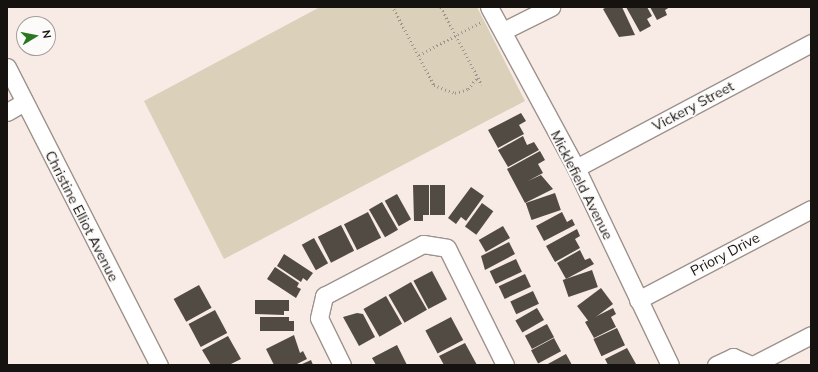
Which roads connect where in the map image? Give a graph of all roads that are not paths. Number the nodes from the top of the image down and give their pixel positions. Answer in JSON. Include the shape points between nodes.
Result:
{"nodes":[{"id":1,"x":551,"y":7,"type":"edge"},
{"id":2,"x":491,"y":11,"type":"edge"},
{"id":3,"x":503,"y":31,"type":"junction"},
{"id":4,"x":811,"y":43,"type":"edge"},
{"id":5,"x":7,"y":67,"type":"edge"},
{"id":6,"x":24,"y":102,"type":"junction"},
{"id":7,"x":7,"y":112,"type":"edge"},
{"id":8,"x":576,"y":168,"type":"junction"},
{"id":9,"x":811,"y":208,"type":"edge"},
{"id":10,"x":638,"y":300,"type":"junction"},
{"id":11,"x":811,"y":335,"type":"edge"},
{"id":12,"x":159,"y":365,"type":"edge"},
{"id":13,"x":342,"y":365,"type":"edge"},
{"id":14,"x":505,"y":365,"type":"edge"},
{"id":15,"x":670,"y":365,"type":"edge"},
{"id":16,"x":716,"y":365,"type":"edge"},
{"id":17,"x":752,"y":365,"type":"edge"}],
"edges":[{"from":1,"to":3,"type":"street"},
{"from":2,"to":3,"type":"street","name":"Micklefield Avenue"},
{"from":3,"to":8,"type":"street","name":"Micklefield Avenue"},
{"from":4,"to":8,"type":"street","name":"Vickery Street"},
{"from":5,"to":6,"type":"street","name":"Christine Elliot Avenue"},
{"from":6,"to":7,"type":"street"},
{"from":6,"to":12,"type":"street","name":"Christine Elliot Avenue"},
{"from":8,"to":10,"type":"street","name":"Micklefield Avenue"},
{"from":9,"to":10,"type":"street","name":"Priory Drive"},
{"from":10,"to":15,"type":"street","name":"Micklefield Avenue"},
{"from":11,"to":17,"type":"street"},
{"from":13,"to":14,"type":"street","via":[[319,318],[324,296],[424,244],[447,248]]},
{"from":16,"to":17,"type":"street","via":[[732,357]]}]}
